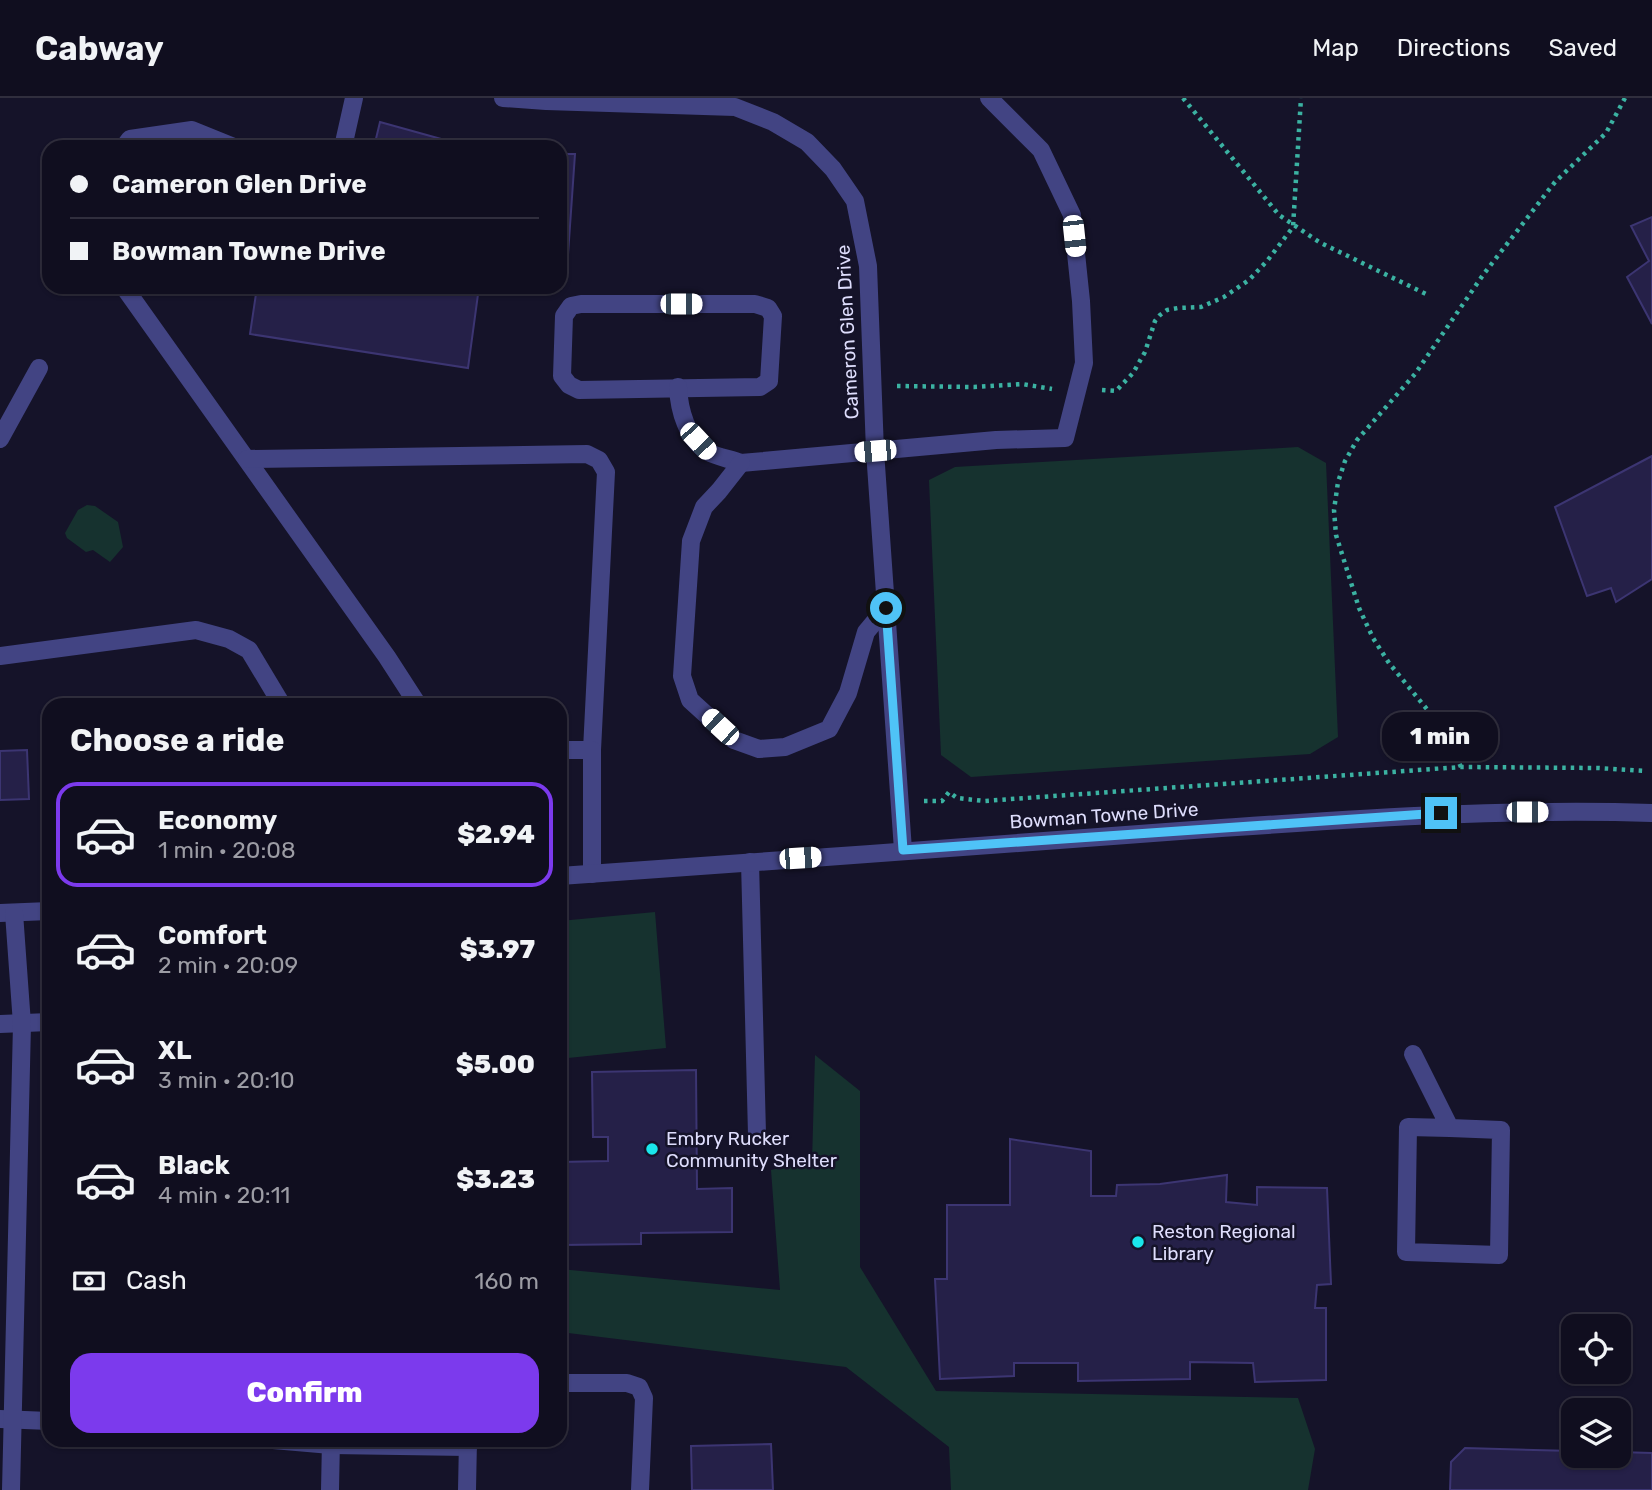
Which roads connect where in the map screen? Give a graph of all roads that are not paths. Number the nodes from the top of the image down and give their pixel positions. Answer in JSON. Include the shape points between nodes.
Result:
{"nodes":[{"id":1,"x":354,"y":98,"type":"edge"},
{"id":2,"x":503,"y":98,"type":"edge"},
{"id":3,"x":989,"y":98,"type":"edge"},
{"id":4,"x":615,"y":101,"type":"edge"},
{"id":5,"x":129,"y":140,"type":"edge"},
{"id":6,"x":217,"y":140,"type":"edge"},
{"id":7,"x":345,"y":140,"type":"edge"},
{"id":8,"x":129,"y":294,"type":"edge"},
{"id":9,"x":38,"y":368,"type":"dead end"},
{"id":10,"x":678,"y":387,"type":"junction"},
{"id":11,"x":0,"y":439,"type":"edge"},
{"id":12,"x":875,"y":451,"type":"junction"},
{"id":13,"x":247,"y":459,"type":"junction"},
{"id":14,"x":741,"y":463,"type":"junction"},
{"id":15,"x":886,"y":608,"type":"junction"},
{"id":16,"x":0,"y":656,"type":"edge"},
{"id":17,"x":278,"y":698,"type":"edge"},
{"id":18,"x":413,"y":698,"type":"edge"},
{"id":19,"x":567,"y":750,"type":"edge"},
{"id":20,"x":592,"y":750,"type":"junction"},
{"id":21,"x":1652,"y":813,"type":"edge"},
{"id":22,"x":903,"y":850,"type":"junction"},
{"id":23,"x":750,"y":862,"type":"junction"},
{"id":24,"x":592,"y":874,"type":"junction"},
{"id":25,"x":567,"y":876,"type":"edge"},
{"id":26,"x":42,"y":911,"type":"edge"},
{"id":27,"x":7,"y":913,"type":"edge"},
{"id":28,"x":42,"y":1023,"type":"edge"},
{"id":29,"x":0,"y":1024,"type":"edge"},
{"id":30,"x":22,"y":1024,"type":"junction"},
{"id":31,"x":1413,"y":1054,"type":"dead end"},
{"id":32,"x":1451,"y":1128,"type":"junction"},
{"id":33,"x":757,"y":1134,"type":"dead end"},
{"id":34,"x":567,"y":1383,"type":"edge"},
{"id":35,"x":6,"y":1419,"type":"edge"},
{"id":36,"x":42,"y":1421,"type":"edge"},
{"id":37,"x":331,"y":1447,"type":"edge"},
{"id":38,"x":468,"y":1447,"type":"edge"},
{"id":39,"x":10,"y":1490,"type":"edge"},
{"id":40,"x":330,"y":1490,"type":"edge"},
{"id":41,"x":467,"y":1490,"type":"edge"},
{"id":42,"x":640,"y":1490,"type":"edge"}],
"edges":[{"from":1,"to":7,"type":"street"},
{"from":2,"to":4,"type":"street","name":"Cameron Glen Drive"},
{"from":3,"to":12,"type":"street","via":[[1041,150],[1072,215],[1084,363],[1065,439]]},
{"from":4,"to":12,"type":"street","name":"Cameron Glen Drive","via":[[735,107],[807,142],[833,169],[855,201],[868,266]]},
{"from":5,"to":6,"type":"street","via":[[192,130]]},
{"from":8,"to":13,"type":"street"},
{"from":9,"to":11,"type":"street"},
{"from":10,"to":10,"type":"street","via":[[760,387],[769,381],[773,316],[768,308],[755,304],[571,306],[564,316],[562,376],[569,385],[579,390]]},
{"from":10,"to":14,"type":"street","via":[[688,430],[708,451]]},
{"from":12,"to":14,"type":"street"},
{"from":12,"to":15,"type":"street","name":"Cameron Glen Drive"},
{"from":13,"to":18,"type":"street"},
{"from":13,"to":20,"type":"street","via":[[587,454],[599,460],[606,472]]},
{"from":14,"to":15,"type":"street","via":[[704,507],[691,541],[682,676],[690,700],[734,740],[759,749],[785,747],[829,729],[848,692],[866,632]]},
{"from":15,"to":22,"type":"street","name":"Cameron Glen Drive"},
{"from":16,"to":17,"type":"street","via":[[196,630],[249,650]]},
{"from":19,"to":20,"type":"street"},
{"from":20,"to":24,"type":"street"},
{"from":21,"to":22,"type":"street","name":"Bowman Towne Drive","via":[[1441,813]]},
{"from":22,"to":23,"type":"street","name":"Bowman Towne Drive"},
{"from":23,"to":24,"type":"street","name":"Bowman Towne Drive"},
{"from":23,"to":33,"type":"street"},
{"from":24,"to":25,"type":"street","name":"Bowman Towne Drive"},
{"from":26,"to":27,"type":"street"},
{"from":27,"to":30,"type":"street"},
{"from":28,"to":30,"type":"street"},
{"from":29,"to":30,"type":"street"},
{"from":30,"to":35,"type":"street"},
{"from":31,"to":32,"type":"street"},
{"from":32,"to":32,"type":"street","via":[[1501,1130],[1499,1255],[1406,1252],[1408,1127]]},
{"from":34,"to":42,"type":"street","via":[[639,1387],[644,1398]]},
{"from":35,"to":36,"type":"street"},
{"from":35,"to":39,"type":"street"},
{"from":37,"to":40,"type":"street"},
{"from":38,"to":41,"type":"street"}]}
